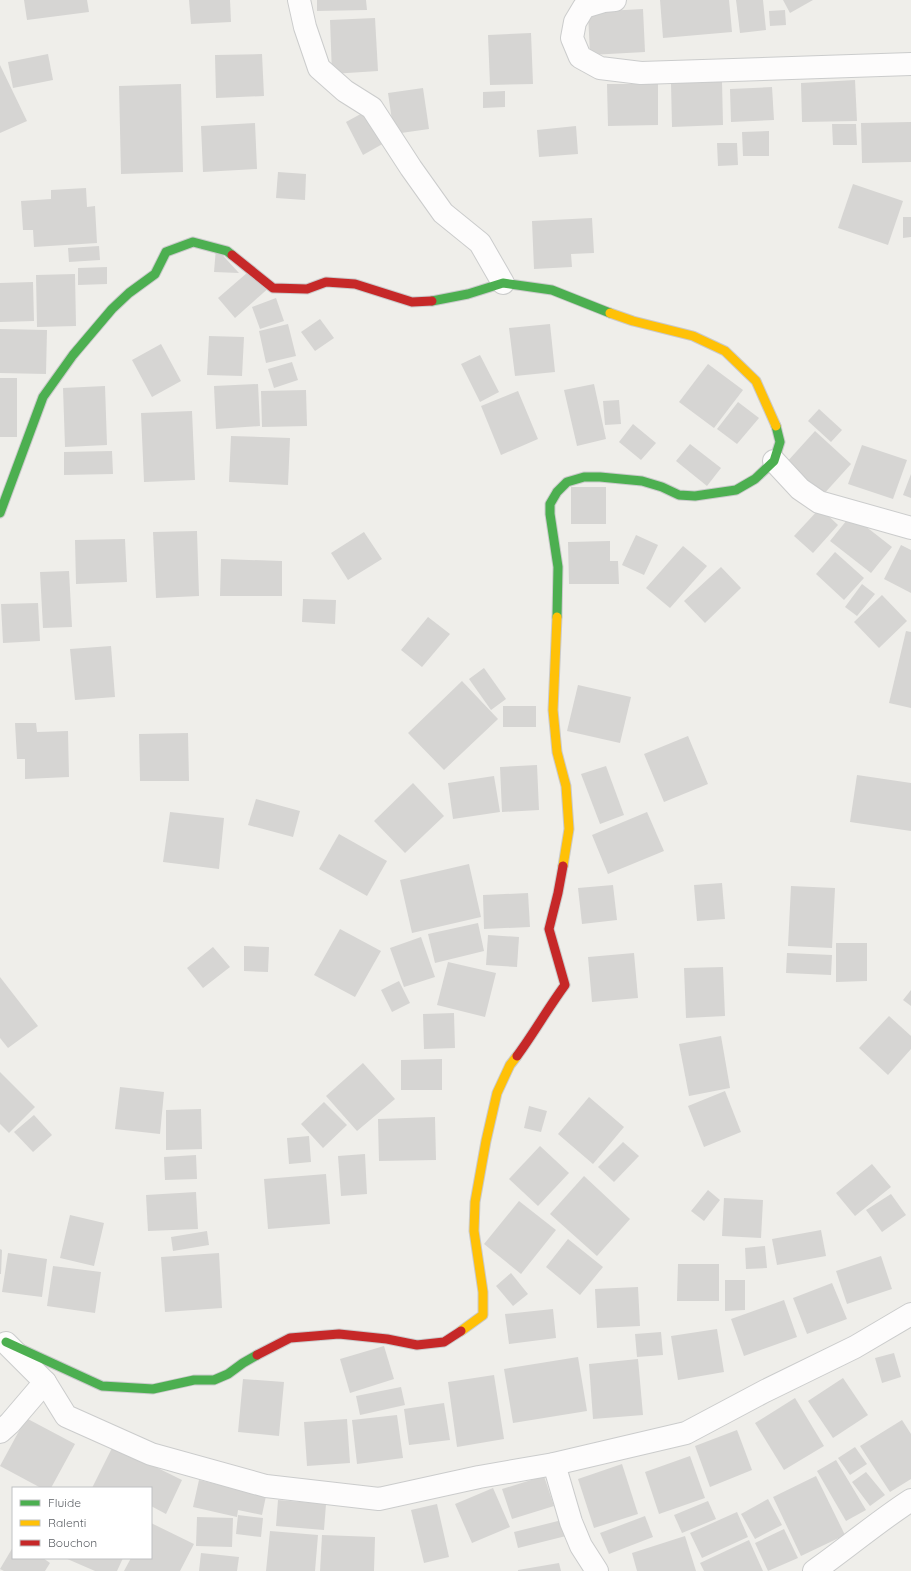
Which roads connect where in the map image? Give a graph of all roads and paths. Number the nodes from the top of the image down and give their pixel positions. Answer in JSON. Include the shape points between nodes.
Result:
{"nodes":[{"id":1,"x":299,"y":0,"type":"edge"},
{"id":2,"x":615,"y":0,"type":"edge"},
{"id":3,"x":911,"y":64,"type":"edge"},
{"id":4,"x":503,"y":283,"type":"junction"},
{"id":5,"x":774,"y":461,"type":"junction"},
{"id":6,"x":0,"y":513,"type":"edge"},
{"id":7,"x":911,"y":528,"type":"edge"},
{"id":8,"x":911,"y":1314,"type":"edge"},
{"id":9,"x":3,"y":1341,"type":"edge"},
{"id":10,"x":46,"y":1382,"type":"junction"},
{"id":11,"x":0,"y":1432,"type":"edge"},
{"id":12,"x":554,"y":1464,"type":"junction"},
{"id":13,"x":911,"y":1500,"type":"edge"},
{"id":14,"x":597,"y":1571,"type":"edge"},
{"id":15,"x":814,"y":1571,"type":"edge"}],
"edges":[{"from":1,"to":4,"type":"street","via":[[319,68],[372,108],[443,213],[480,243]]},
{"from":2,"to":3,"type":"street","via":[[584,7],[575,22],[572,38],[580,57],[600,68],[641,73]]},
{"from":4,"to":5,"type":"street","via":[[552,290],[633,321],[693,336],[725,351],[756,381],[776,424],[780,442]]},
{"from":4,"to":6,"type":"street","via":[[438,301],[412,302],[355,284],[326,282],[307,289],[273,288],[227,251],[193,242],[166,252],[155,274],[129,293],[103,318],[43,397]]},
{"from":5,"to":7,"type":"street","via":[[800,489],[819,502]]},
{"from":5,"to":9,"type":"street","via":[[755,479],[736,490],[695,496],[679,495],[642,481],[584,477],[567,482],[550,504],[558,567],[553,710],[557,752],[566,786],[569,829],[549,929],[565,984],[510,1065],[497,1093],[475,1202],[474,1230],[484,1292],[483,1314],[444,1342],[417,1345],[339,1334],[290,1338],[214,1380],[194,1380],[153,1389],[102,1386]]},
{"from":8,"to":12,"type":"street","via":[[854,1347],[686,1433]]},
{"from":9,"to":10,"type":"street"},
{"from":10,"to":11,"type":"street"},
{"from":10,"to":12,"type":"street","via":[[66,1416],[150,1454],[266,1486],[379,1499]]},
{"from":12,"to":14,"type":"street","via":[[570,1522]]},
{"from":13,"to":15,"type":"street","via":[[876,1523]]}]}
